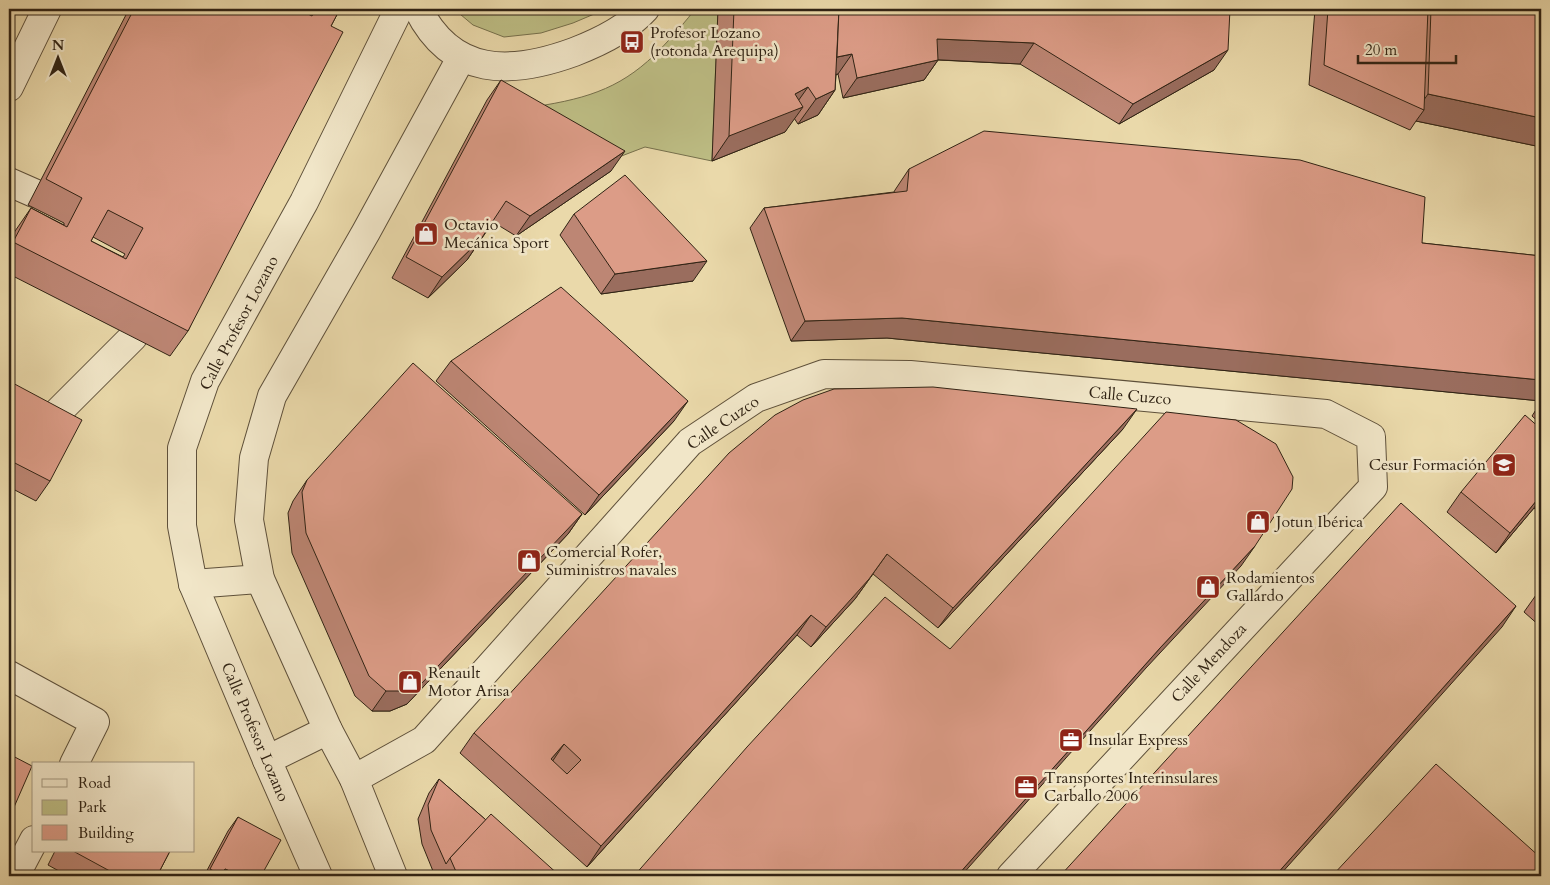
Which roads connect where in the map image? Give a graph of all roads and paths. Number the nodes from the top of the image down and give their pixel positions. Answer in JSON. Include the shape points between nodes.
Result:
{"nodes":[{"id":1,"x":47,"y":9,"type":"edge"},
{"id":2,"x":399,"y":9,"type":"edge"},
{"id":3,"x":418,"y":9,"type":"edge"},
{"id":4,"x":646,"y":9,"type":"edge"},
{"id":5,"x":462,"y":58,"type":"junction"},
{"id":6,"x":9,"y":88,"type":"edge"},
{"id":7,"x":9,"y":182,"type":"edge"},
{"id":8,"x":34,"y":193,"type":"dead end"},
{"id":9,"x":133,"y":337,"type":"dead end"},
{"id":10,"x":43,"y":427,"type":"edge"},
{"id":11,"x":1371,"y":437,"type":"joint"},
{"id":12,"x":260,"y":579,"type":"junction"},
{"id":13,"x":193,"y":584,"type":"junction"},
{"id":14,"x":9,"y":675,"type":"edge"},
{"id":15,"x":328,"y":730,"type":"junction"},
{"id":16,"x":267,"y":760,"type":"junction"},
{"id":17,"x":75,"y":762,"type":"edge"},
{"id":18,"x":354,"y":779,"type":"junction"},
{"id":19,"x":32,"y":844,"type":"edge"},
{"id":20,"x":15,"y":876,"type":"edge"},
{"id":21,"x":318,"y":876,"type":"edge"},
{"id":22,"x":393,"y":876,"type":"edge"},
{"id":23,"x":1011,"y":876,"type":"edge"}],
"edges":[{"from":1,"to":6,"type":"street"},
{"from":2,"to":13,"type":"street","name":"Calle Profesor Lozano","via":[[304,202],[205,381],[182,448],[182,526]]},
{"from":3,"to":5,"type":"street","via":[[426,26]]},
{"from":4,"to":5,"type":"street","via":[[634,21],[593,45],[551,60],[520,67],[490,67]]},
{"from":5,"to":12,"type":"street","via":[[272,396],[254,458],[249,520]]},
{"from":7,"to":8,"type":"street"},
{"from":9,"to":10,"type":"street"},
{"from":11,"to":18,"type":"street","name":"Calle Cuzco","via":[[1326,414],[910,375],[824,374],[756,398],[690,442],[424,740]]},
{"from":11,"to":23,"type":"street","name":"Calle Mendoza","via":[[1373,487]]},
{"from":12,"to":13,"type":"street"},
{"from":12,"to":15,"type":"street"},
{"from":13,"to":16,"type":"street","name":"Calle Profesor Lozano"},
{"from":14,"to":17,"type":"street","via":[[95,722]]},
{"from":15,"to":16,"type":"street"},
{"from":15,"to":18,"type":"street"},
{"from":16,"to":21,"type":"street","name":"Calle Profesor Lozano"},
{"from":18,"to":22,"type":"street"},
{"from":19,"to":20,"type":"street"}]}
